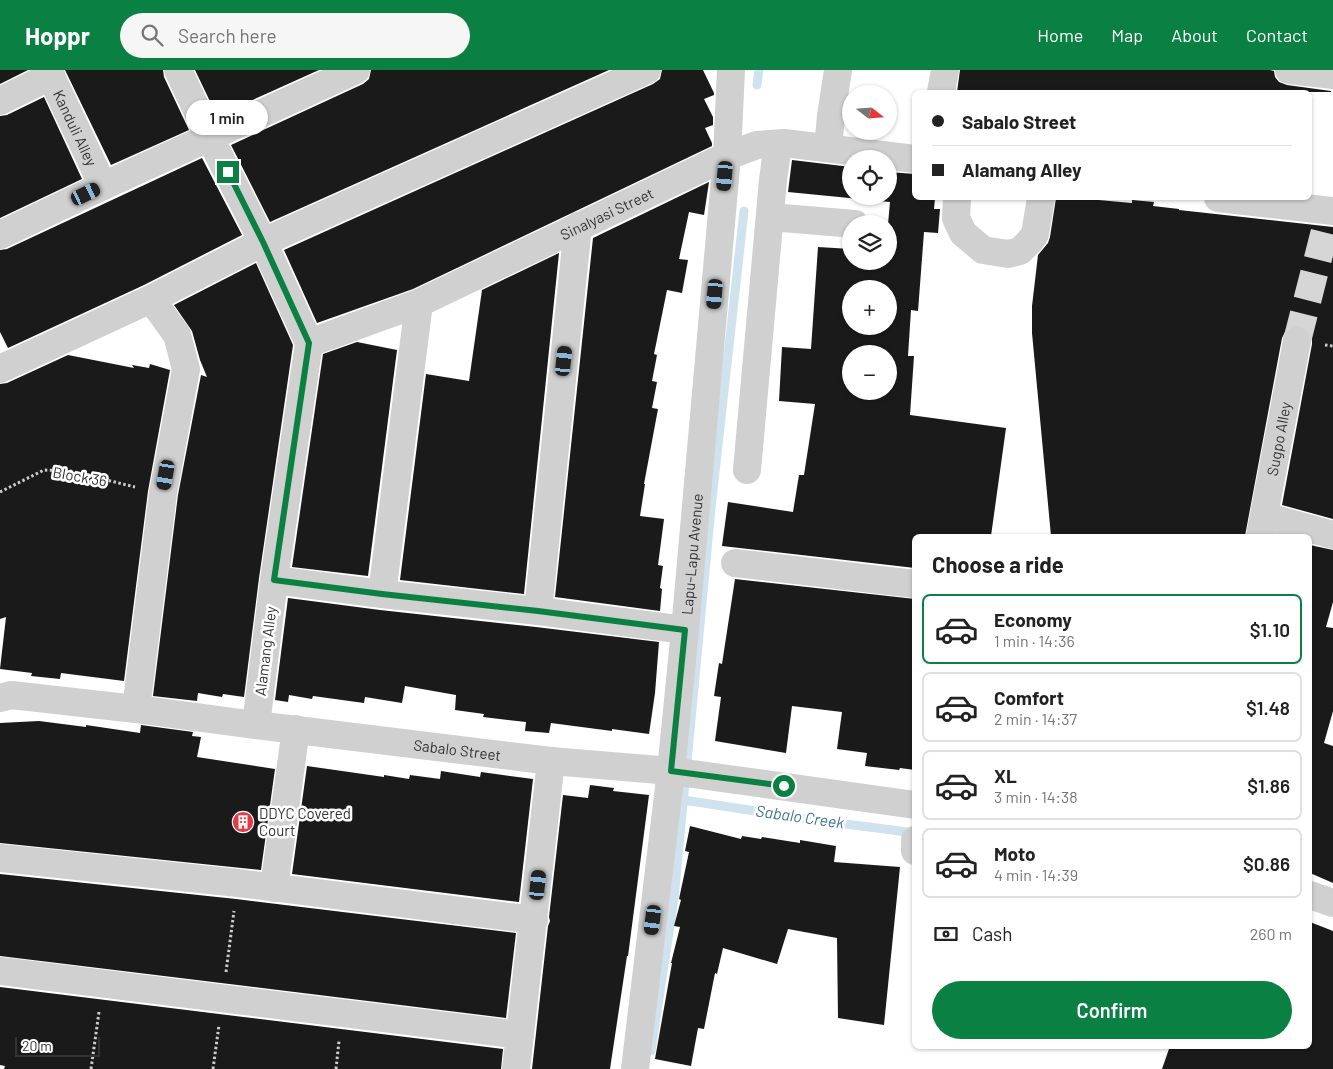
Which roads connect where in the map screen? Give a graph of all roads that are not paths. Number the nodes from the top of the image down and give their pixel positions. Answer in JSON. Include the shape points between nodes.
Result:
{"nodes":[{"id":1,"x":178,"y":70,"type":"edge"},
{"id":2,"x":356,"y":70,"type":"edge"},
{"id":3,"x":647,"y":70,"type":"edge"},
{"id":4,"x":731,"y":70,"type":"edge"},
{"id":5,"x":838,"y":70,"type":"edge"},
{"id":6,"x":945,"y":70,"type":"edge"},
{"id":7,"x":1289,"y":70,"type":"edge"},
{"id":8,"x":50,"y":73,"type":"edge"},
{"id":9,"x":1333,"y":76,"type":"edge"},
{"id":10,"x":941,"y":90,"type":"edge"},
{"id":11,"x":0,"y":100,"type":"edge"},
{"id":12,"x":210,"y":138,"type":"junction"},
{"id":13,"x":778,"y":144,"type":"junction"},
{"id":14,"x":828,"y":148,"type":"junction"},
{"id":15,"x":727,"y":156,"type":"junction"},
{"id":16,"x":912,"y":159,"type":"edge"},
{"id":17,"x":103,"y":186,"type":"junction"},
{"id":18,"x":957,"y":200,"type":"edge"},
{"id":19,"x":1041,"y":200,"type":"edge"},
{"id":20,"x":1256,"y":200,"type":"edge"},
{"id":21,"x":1332,"y":204,"type":"edge"},
{"id":22,"x":770,"y":217,"type":"junction"},
{"id":23,"x":842,"y":223,"type":"edge"},
{"id":24,"x":578,"y":226,"type":"junction"},
{"id":25,"x":0,"y":235,"type":"edge"},
{"id":26,"x":263,"y":242,"type":"junction"},
{"id":27,"x":150,"y":299,"type":"junction"},
{"id":28,"x":419,"y":303,"type":"junction"},
{"id":29,"x":1297,"y":341,"type":"tunnel mouth"},
{"id":30,"x":309,"y":343,"type":"junction"},
{"id":31,"x":0,"y":369,"type":"edge"},
{"id":32,"x":747,"y":470,"type":"dead end"},
{"id":33,"x":1262,"y":526,"type":"edge"},
{"id":34,"x":1333,"y":535,"type":"edge"},
{"id":35,"x":735,"y":563,"type":"dead end"},
{"id":36,"x":274,"y":580,"type":"junction"},
{"id":37,"x":912,"y":584,"type":"edge"},
{"id":38,"x":382,"y":594,"type":"junction"},
{"id":39,"x":538,"y":611,"type":"junction"},
{"id":40,"x":685,"y":630,"type":"junction"},
{"id":41,"x":0,"y":698,"type":"edge"},
{"id":42,"x":136,"y":709,"type":"junction"},
{"id":43,"x":256,"y":725,"type":"junction"},
{"id":44,"x":296,"y":730,"type":"junction"},
{"id":45,"x":551,"y":761,"type":"junction"},
{"id":46,"x":671,"y":771,"type":"junction"},
{"id":47,"x":912,"y":805,"type":"edge"},
{"id":48,"x":0,"y":858,"type":"edge"},
{"id":49,"x":274,"y":888,"type":"junction"},
{"id":50,"x":1312,"y":896,"type":"edge"},
{"id":51,"x":1333,"y":904,"type":"edge"},
{"id":52,"x":534,"y":920,"type":"junction"},
{"id":53,"x":0,"y":971,"type":"edge"},
{"id":54,"x":520,"y":1035,"type":"junction"},
{"id":55,"x":516,"y":1069,"type":"edge"},
{"id":56,"x":635,"y":1069,"type":"edge"}],
"edges":[{"from":1,"to":12,"type":"street"},
{"from":2,"to":12,"type":"street"},
{"from":3,"to":26,"type":"street"},
{"from":4,"to":15,"type":"street","name":"Lapu-Lapu Avenue"},
{"from":5,"to":14,"type":"street"},
{"from":6,"to":10,"type":"street"},
{"from":7,"to":9,"type":"street"},
{"from":8,"to":11,"type":"street"},
{"from":8,"to":17,"type":"street","name":"Kanduli Alley"},
{"from":12,"to":17,"type":"street"},
{"from":12,"to":26,"type":"street"},
{"from":13,"to":14,"type":"street","name":"Sinalyasi Street"},
{"from":13,"to":15,"type":"street","name":"Sinalyasi Street","via":[[757,146]]},
{"from":13,"to":22,"type":"street"},
{"from":14,"to":16,"type":"street","name":"Sinalyasi Street"},
{"from":15,"to":24,"type":"street","name":"Sinalyasi Street"},
{"from":15,"to":40,"type":"street","name":"Lapu-Lapu Avenue"},
{"from":17,"to":25,"type":"street"},
{"from":18,"to":19,"type":"street","via":[[956,218],[964,233],[983,250],[1008,254],[1020,251],[1035,234]]},
{"from":20,"to":21,"type":"street"},
{"from":22,"to":23,"type":"street"},
{"from":22,"to":32,"type":"street"},
{"from":24,"to":28,"type":"street","name":"Sinalyasi Street"},
{"from":24,"to":39,"type":"street"},
{"from":26,"to":27,"type":"street"},
{"from":26,"to":30,"type":"street"},
{"from":27,"to":31,"type":"street"},
{"from":27,"to":42,"type":"street","via":[[176,335],[186,369],[163,493]]},
{"from":28,"to":30,"type":"street","name":"Sinalyasi Street"},
{"from":28,"to":38,"type":"street"},
{"from":29,"to":33,"type":"street","name":"Sugpo Alley"},
{"from":30,"to":36,"type":"street","name":"Alamang Alley"},
{"from":33,"to":34,"type":"street"},
{"from":35,"to":37,"type":"street"},
{"from":36,"to":38,"type":"street"},
{"from":36,"to":43,"type":"street","name":"Alamang Alley"},
{"from":38,"to":39,"type":"street"},
{"from":39,"to":40,"type":"street"},
{"from":40,"to":46,"type":"street","name":"Lapu-Lapu Avenue"},
{"from":41,"to":42,"type":"street","name":"Sabalo Street","via":[[11,695]]},
{"from":42,"to":43,"type":"street","name":"Sabalo Street"},
{"from":43,"to":44,"type":"street","name":"Sabalo Street"},
{"from":44,"to":45,"type":"street","name":"Sabalo Street"},
{"from":44,"to":49,"type":"street"},
{"from":45,"to":46,"type":"street","name":"Sabalo Street"},
{"from":45,"to":52,"type":"street"},
{"from":46,"to":47,"type":"street","name":"Sabalo Street"},
{"from":46,"to":56,"type":"street","name":"Lapu-Lapu Avenue"},
{"from":48,"to":49,"type":"street"},
{"from":49,"to":52,"type":"street"},
{"from":50,"to":51,"type":"street"},
{"from":52,"to":54,"type":"street"},
{"from":53,"to":54,"type":"street"},
{"from":54,"to":55,"type":"street"}]}
